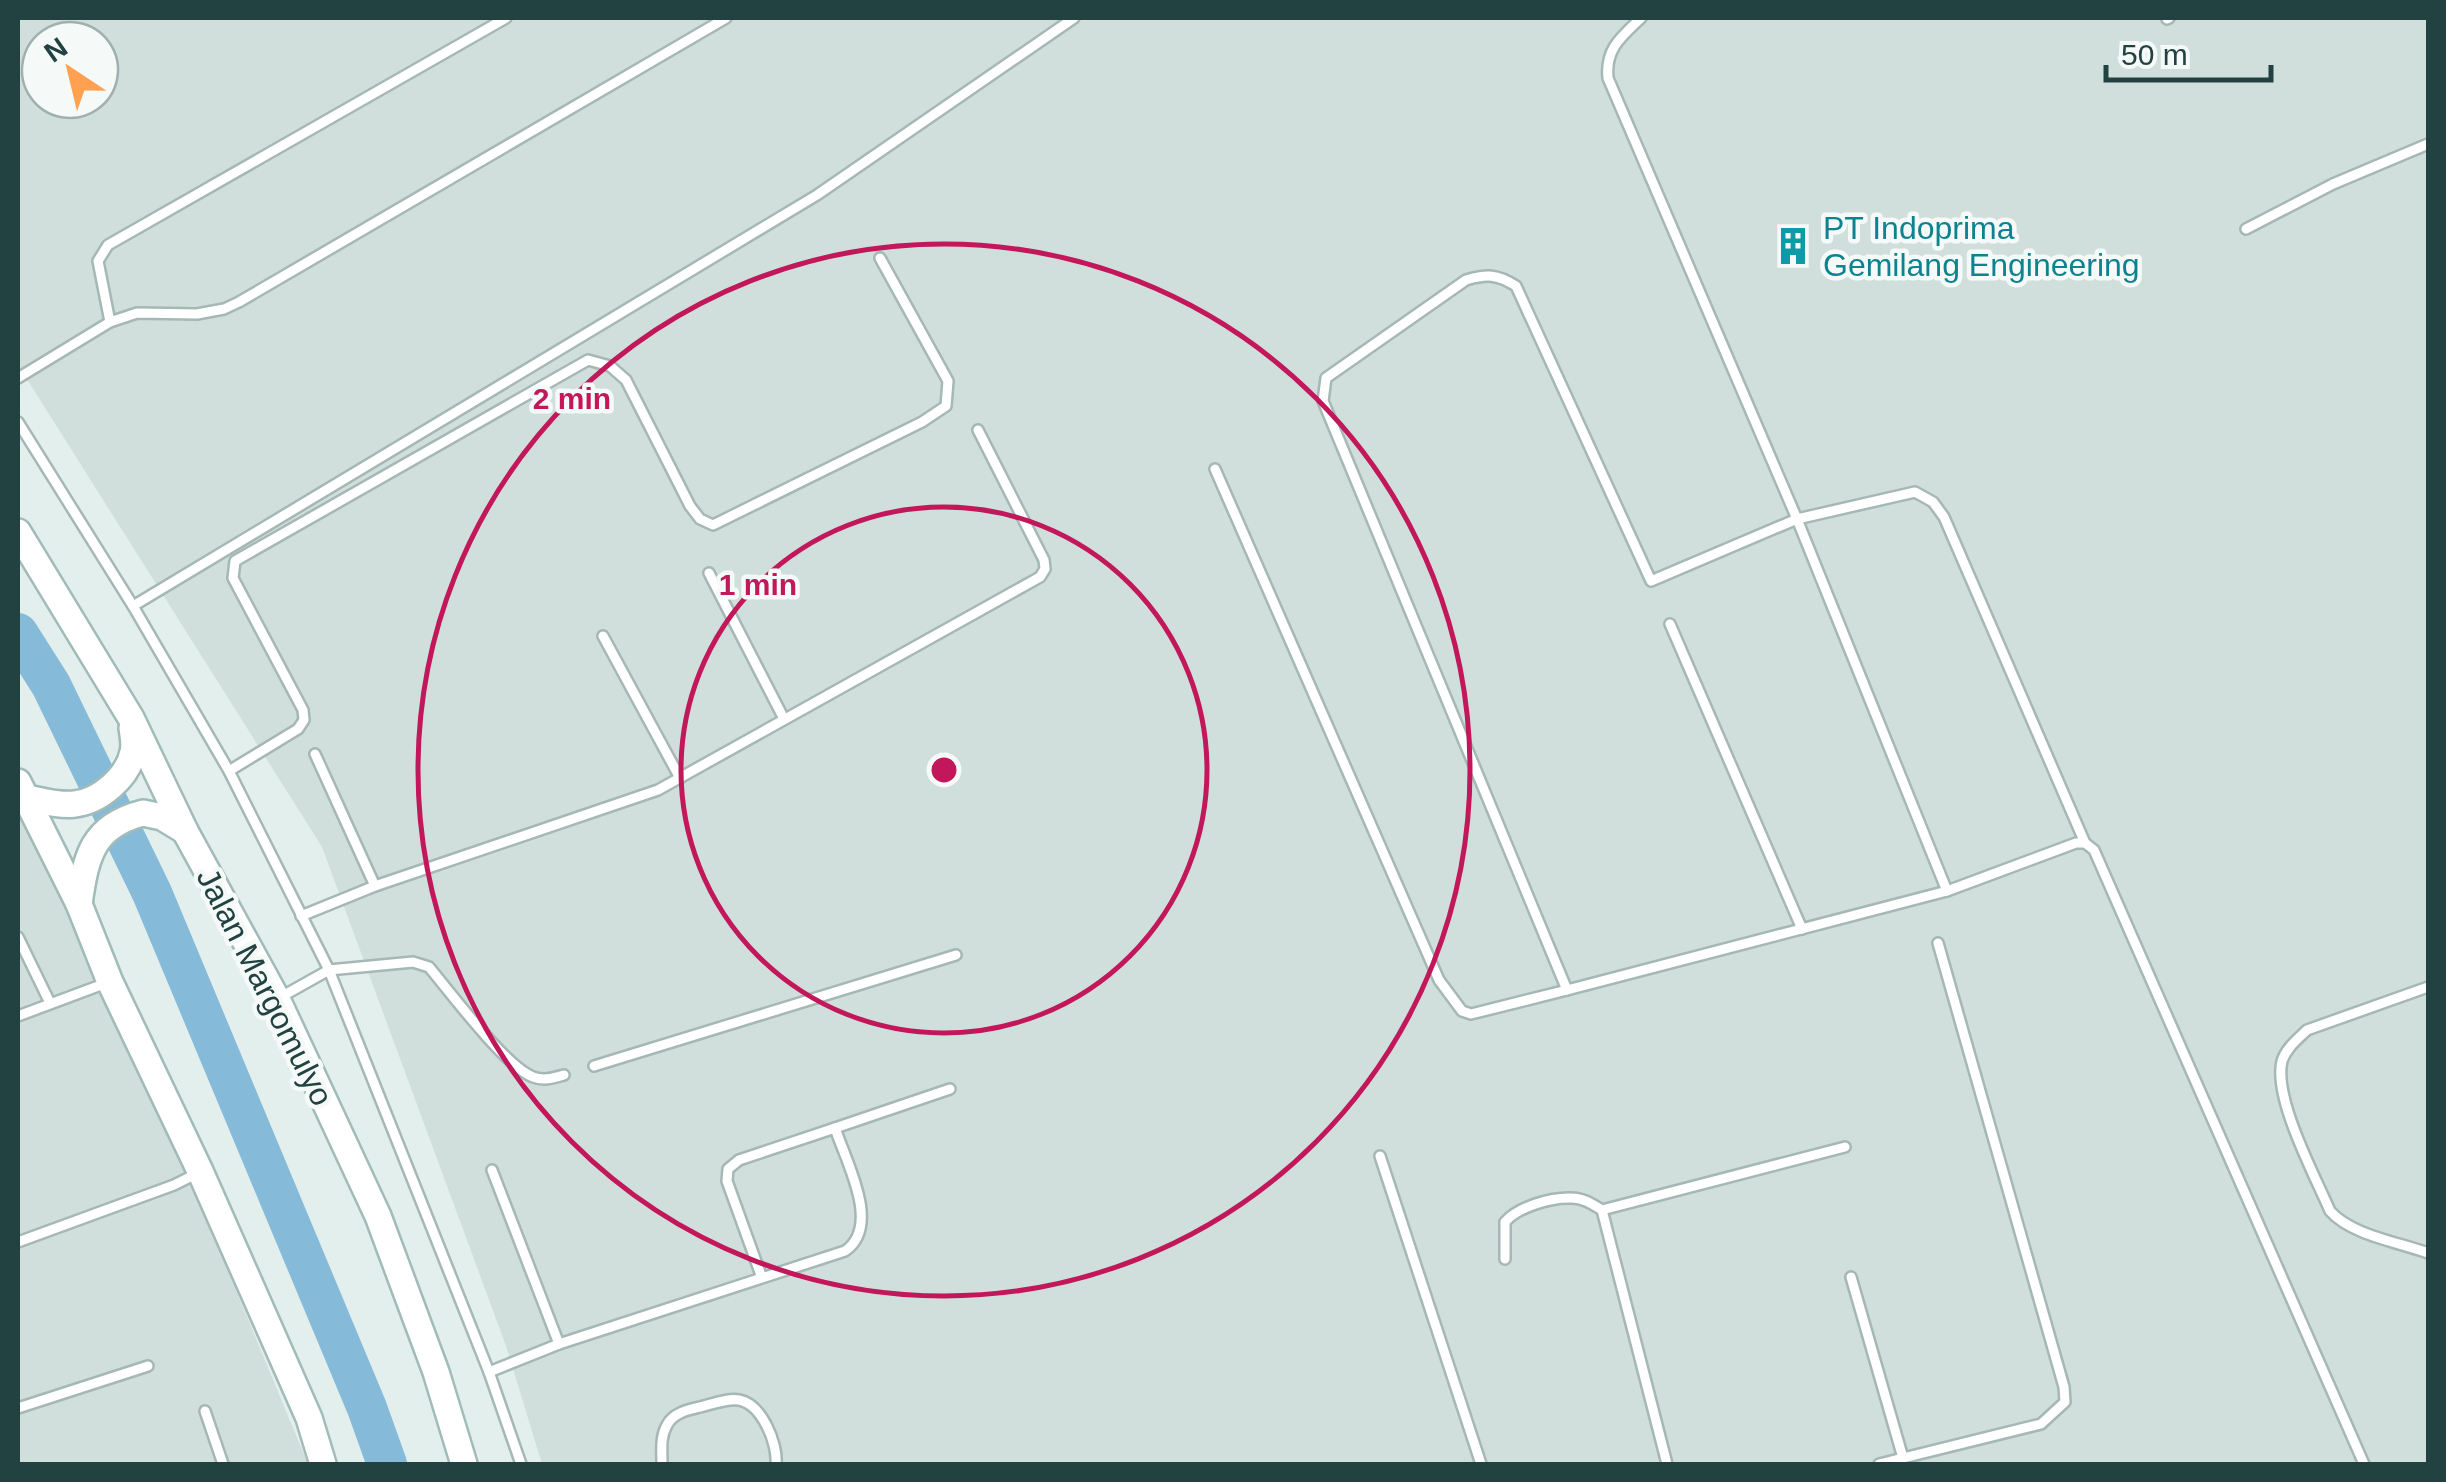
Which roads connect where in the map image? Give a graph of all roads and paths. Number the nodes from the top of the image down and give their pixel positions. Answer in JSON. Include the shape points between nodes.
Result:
{"nodes":[{"id":1,"x":506,"y":18,"type":"edge"},
{"id":2,"x":726,"y":18,"type":"edge"},
{"id":3,"x":1074,"y":18,"type":"edge"},
{"id":4,"x":1641,"y":18,"type":"edge"},
{"id":5,"x":2428,"y":144,"type":"edge"},
{"id":6,"x":2246,"y":228,"type":"dead end"},
{"id":7,"x":880,"y":258,"type":"dead end"},
{"id":8,"x":110,"y":322,"type":"junction"},
{"id":9,"x":18,"y":378,"type":"edge"},
{"id":10,"x":18,"y":422,"type":"edge"},
{"id":11,"x":978,"y":430,"type":"dead end"},
{"id":12,"x":1215,"y":470,"type":"dead end"},
{"id":13,"x":1798,"y":519,"type":"junction"},
{"id":14,"x":18,"y":532,"type":"edge"},
{"id":15,"x":709,"y":573,"type":"dead end"},
{"id":16,"x":134,"y":606,"type":"junction"},
{"id":17,"x":1670,"y":624,"type":"dead end"},
{"id":18,"x":603,"y":636,"type":"dead end"},
{"id":19,"x":130,"y":718,"type":"junction"},
{"id":20,"x":784,"y":719,"type":"junction"},
{"id":21,"x":315,"y":754,"type":"dead end"},
{"id":22,"x":229,"y":771,"type":"junction"},
{"id":23,"x":680,"y":778,"type":"junction"},
{"id":24,"x":22,"y":790,"type":"edge"},
{"id":25,"x":185,"y":831,"type":"junction"},
{"id":26,"x":2085,"y":843,"type":"junction"},
{"id":27,"x":375,"y":886,"type":"junction"},
{"id":28,"x":1947,"y":890,"type":"junction"},
{"id":29,"x":80,"y":904,"type":"junction"},
{"id":30,"x":300,"y":916,"type":"junction"},
{"id":31,"x":1802,"y":929,"type":"junction"},
{"id":32,"x":18,"y":938,"type":"edge"},
{"id":33,"x":1938,"y":943,"type":"dead end"},
{"id":34,"x":956,"y":955,"type":"dead end"},
{"id":35,"x":329,"y":970,"type":"junction"},
{"id":36,"x":110,"y":982,"type":"junction"},
{"id":37,"x":2428,"y":987,"type":"edge"},
{"id":38,"x":1567,"y":990,"type":"junction"},
{"id":39,"x":276,"y":999,"type":"junction"},
{"id":40,"x":50,"y":1003,"type":"junction"},
{"id":41,"x":18,"y":1016,"type":"edge"},
{"id":42,"x":594,"y":1066,"type":"dead end"},
{"id":43,"x":564,"y":1075,"type":"dead end"},
{"id":44,"x":950,"y":1089,"type":"dead end"},
{"id":45,"x":835,"y":1128,"type":"junction"},
{"id":46,"x":1845,"y":1147,"type":"dead end"},
{"id":47,"x":1380,"y":1156,"type":"dead end"},
{"id":48,"x":492,"y":1170,"type":"dead end"},
{"id":49,"x":200,"y":1172,"type":"junction"},
{"id":50,"x":1602,"y":1210,"type":"junction"},
{"id":51,"x":18,"y":1242,"type":"edge"},
{"id":52,"x":2428,"y":1253,"type":"edge"},
{"id":53,"x":1505,"y":1259,"type":"dead end"},
{"id":54,"x":762,"y":1278,"type":"junction"},
{"id":55,"x":1851,"y":1278,"type":"dead end"},
{"id":56,"x":558,"y":1344,"type":"junction"},
{"id":57,"x":148,"y":1366,"type":"dead end"},
{"id":58,"x":489,"y":1372,"type":"junction"},
{"id":59,"x":18,"y":1408,"type":"edge"},
{"id":60,"x":204,"y":1411,"type":"dead end"},
{"id":61,"x":1936,"y":1452,"type":"junction"},
{"id":62,"x":1903,"y":1458,"type":"junction"},
{"id":63,"x":223,"y":1464,"type":"edge"},
{"id":64,"x":323,"y":1464,"type":"edge"},
{"id":65,"x":464,"y":1464,"type":"edge"},
{"id":66,"x":521,"y":1464,"type":"edge"},
{"id":67,"x":662,"y":1464,"type":"edge"},
{"id":68,"x":776,"y":1464,"type":"edge"},
{"id":69,"x":1481,"y":1464,"type":"edge"},
{"id":70,"x":1667,"y":1464,"type":"edge"},
{"id":71,"x":1879,"y":1464,"type":"edge"},
{"id":72,"x":1939,"y":1464,"type":"edge"},
{"id":73,"x":2364,"y":1464,"type":"edge"}],
"edges":[{"from":1,"to":8,"type":"lane","via":[[108,245],[98,261]]},
{"from":2,"to":8,"type":"lane","via":[[239,302],[198,314],[137,313]]},
{"from":3,"to":16,"type":"lane","via":[[817,195]]},
{"from":4,"to":13,"type":"lane","via":[[1614,43],[1608,78]]},
{"from":5,"to":6,"type":"lane"},
{"from":7,"to":22,"type":"lane","via":[[948,381],[946,406],[713,525],[690,506],[626,380],[588,360],[235,561],[233,578],[304,720]]},
{"from":8,"to":9,"type":"lane"},
{"from":10,"to":16,"type":"lane"},
{"from":11,"to":20,"type":"lane","via":[[1044,560],[1040,577]]},
{"from":12,"to":38,"type":"lane","via":[[1440,980],[1471,1014]]},
{"from":13,"to":26,"type":"lane","via":[[1915,492],[1933,502]]},
{"from":13,"to":28,"type":"lane"},
{"from":13,"to":38,"type":"lane","via":[[1651,581],[1516,286],[1500,276],[1466,280],[1326,378],[1323,401]]},
{"from":14,"to":19,"type":"main road","name":"Jalan Margomulyo"},
{"from":15,"to":20,"type":"lane"},
{"from":16,"to":22,"type":"lane"},
{"from":17,"to":31,"type":"lane"},
{"from":18,"to":23,"type":"lane"},
{"from":19,"to":24,"type":"main road","via":[[132,757],[99,796],[60,805]]},
{"from":19,"to":25,"type":"main road","name":"Jalan Margomulyo"},
{"from":20,"to":23,"type":"lane"},
{"from":21,"to":27,"type":"lane"},
{"from":22,"to":30,"type":"lane"},
{"from":23,"to":27,"type":"lane"},
{"from":24,"to":29,"type":"main road"},
{"from":25,"to":29,"type":"main road","via":[[143,813],[102,834],[84,867]]},
{"from":25,"to":39,"type":"main road","name":"Jalan Margomulyo"},
{"from":26,"to":28,"type":"lane"},
{"from":26,"to":73,"type":"lane","via":[[2100,858]]},
{"from":27,"to":30,"type":"lane"},
{"from":28,"to":31,"type":"lane"},
{"from":29,"to":36,"type":"main road"},
{"from":30,"to":35,"type":"lane"},
{"from":31,"to":38,"type":"lane"},
{"from":32,"to":40,"type":"lane"},
{"from":33,"to":61,"type":"lane","via":[[2065,1402],[2041,1424]]},
{"from":34,"to":42,"type":"lane"},
{"from":35,"to":39,"type":"lane"},
{"from":35,"to":43,"type":"lane","via":[[413,962],[428,967],[514,1063],[547,1080]]},
{"from":35,"to":58,"type":"lane"},
{"from":36,"to":40,"type":"lane"},
{"from":36,"to":49,"type":"main road"},
{"from":37,"to":52,"type":"lane","via":[[2307,1030],[2282,1060],[2282,1090],[2330,1211],[2350,1229]]},
{"from":39,"to":65,"type":"main road","name":"Jalan Margomulyo","via":[[378,1216]]},
{"from":40,"to":41,"type":"lane"},
{"from":44,"to":45,"type":"lane"},
{"from":45,"to":54,"type":"lane","via":[[860,1206],[857,1243]]},
{"from":45,"to":54,"type":"lane","via":[[728,1169]]},
{"from":46,"to":50,"type":"lane"},
{"from":47,"to":69,"type":"lane"},
{"from":48,"to":56,"type":"lane"},
{"from":49,"to":51,"type":"lane"},
{"from":49,"to":64,"type":"main road"},
{"from":50,"to":53,"type":"lane","via":[[1574,1197],[1514,1213],[1504,1222]]},
{"from":50,"to":70,"type":"lane"},
{"from":54,"to":56,"type":"lane"},
{"from":55,"to":62,"type":"lane"},
{"from":56,"to":58,"type":"lane"},
{"from":57,"to":59,"type":"lane"},
{"from":58,"to":66,"type":"lane"},
{"from":60,"to":63,"type":"lane"},
{"from":61,"to":62,"type":"lane"},
{"from":61,"to":72,"type":"lane"},
{"from":62,"to":71,"type":"lane"},
{"from":67,"to":68,"type":"lane","via":[[668,1422],[682,1411],[736,1399],[762,1418]]}]}
